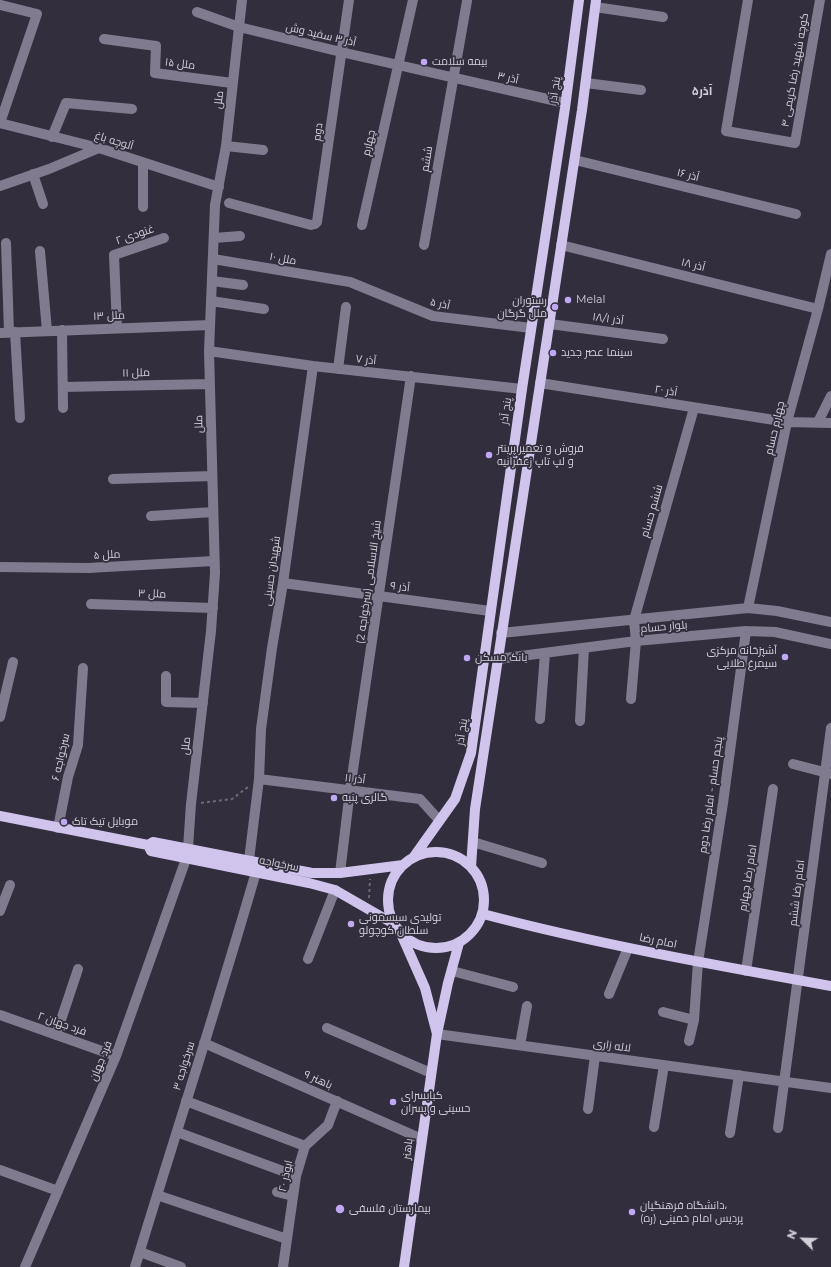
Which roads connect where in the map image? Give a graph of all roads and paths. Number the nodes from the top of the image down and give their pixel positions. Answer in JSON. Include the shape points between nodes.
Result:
{"nodes":[{"id":1,"x":242,"y":0,"type":"edge"},
{"id":2,"x":349,"y":0,"type":"edge"},
{"id":3,"x":413,"y":0,"type":"edge"},
{"id":4,"x":748,"y":0,"type":"edge"},
{"id":5,"x":820,"y":0,"type":"edge"},
{"id":6,"x":467,"y":1,"type":"dead end"},
{"id":7,"x":578,"y":2,"type":"edge"},
{"id":8,"x":596,"y":4,"type":"edge"},
{"id":9,"x":1,"y":5,"type":"edge"},
{"id":10,"x":197,"y":12,"type":"dead end"},
{"id":11,"x":663,"y":17,"type":"dead end"},
{"id":12,"x":238,"y":27,"type":"junction"},
{"id":13,"x":104,"y":38,"type":"dead end"},
{"id":14,"x":341,"y":52,"type":"junction"},
{"id":15,"x":398,"y":65,"type":"junction"},
{"id":16,"x":454,"y":77,"type":"junction"},
{"id":17,"x":232,"y":83,"type":"junction"},
{"id":18,"x":586,"y":83,"type":"junction"},
{"id":19,"x":641,"y":90,"type":"dead end"},
{"id":20,"x":565,"y":103,"type":"junction"},
{"id":21,"x":132,"y":109,"type":"dead end"},
{"id":22,"x":0,"y":123,"type":"edge"},
{"id":23,"x":52,"y":137,"type":"junction"},
{"id":24,"x":226,"y":146,"type":"junction"},
{"id":25,"x":99,"y":148,"type":"junction"},
{"id":26,"x":263,"y":150,"type":"dead end"},
{"id":27,"x":575,"y":160,"type":"junction"},
{"id":28,"x":143,"y":163,"type":"junction"},
{"id":29,"x":33,"y":174,"type":"junction"},
{"id":30,"x":0,"y":186,"type":"edge"},
{"id":31,"x":219,"y":188,"type":"junction"},
{"id":32,"x":229,"y":203,"type":"dead end"},
{"id":33,"x":43,"y":204,"type":"dead end"},
{"id":34,"x":143,"y":207,"type":"dead end"},
{"id":35,"x":796,"y":214,"type":"dead end"},
{"id":36,"x":362,"y":225,"type":"dead end"},
{"id":37,"x":240,"y":236,"type":"dead end"},
{"id":38,"x":164,"y":238,"type":"dead end"},
{"id":39,"x":214,"y":238,"type":"junction"},
{"id":40,"x":6,"y":244,"type":"dead end"},
{"id":41,"x":424,"y":245,"type":"dead end"},
{"id":42,"x":561,"y":245,"type":"junction"},
{"id":43,"x":40,"y":251,"type":"dead end"},
{"id":44,"x":831,"y":254,"type":"edge"},
{"id":45,"x":213,"y":259,"type":"junction"},
{"id":46,"x":212,"y":281,"type":"junction"},
{"id":47,"x":350,"y":282,"type":"joint"},
{"id":48,"x":243,"y":285,"type":"dead end"},
{"id":49,"x":211,"y":301,"type":"junction"},
{"id":50,"x":346,"y":306,"type":"dead end"},
{"id":51,"x":264,"y":308,"type":"dead end"},
{"id":52,"x":818,"y":309,"type":"junction"},
{"id":53,"x":550,"y":324,"type":"junction"},
{"id":54,"x":210,"y":325,"type":"junction"},
{"id":55,"x":117,"y":328,"type":"junction"},
{"id":56,"x":531,"y":328,"type":"junction"},
{"id":57,"x":62,"y":330,"type":"junction"},
{"id":58,"x":48,"y":331,"type":"junction"},
{"id":59,"x":8,"y":332,"type":"edge"},
{"id":60,"x":663,"y":339,"type":"dead end"},
{"id":61,"x":209,"y":351,"type":"junction"},
{"id":62,"x":313,"y":366,"type":"junction"},
{"id":63,"x":338,"y":369,"type":"junction"},
{"id":64,"x":411,"y":376,"type":"junction"},
{"id":65,"x":540,"y":383,"type":"junction"},
{"id":66,"x":210,"y":384,"type":"junction"},
{"id":67,"x":63,"y":387,"type":"junction"},
{"id":68,"x":522,"y":389,"type":"junction"},
{"id":69,"x":831,"y":396,"type":"edge"},
{"id":70,"x":63,"y":408,"type":"dead end"},
{"id":71,"x":694,"y":408,"type":"junction"},
{"id":72,"x":20,"y":418,"type":"dead end"},
{"id":73,"x":787,"y":422,"type":"junction"},
{"id":74,"x":818,"y":422,"type":"junction"},
{"id":75,"x":831,"y":423,"type":"edge"},
{"id":76,"x":212,"y":476,"type":"junction"},
{"id":77,"x":113,"y":479,"type":"dead end"},
{"id":78,"x":213,"y":512,"type":"junction"},
{"id":79,"x":151,"y":516,"type":"dead end"},
{"id":80,"x":214,"y":561,"type":"junction"},
{"id":81,"x":0,"y":567,"type":"edge"},
{"id":82,"x":283,"y":583,"type":"junction"},
{"id":83,"x":379,"y":596,"type":"junction"},
{"id":84,"x":91,"y":604,"type":"dead end"},
{"id":85,"x":213,"y":608,"type":"junction"},
{"id":86,"x":748,"y":608,"type":"junction"},
{"id":87,"x":490,"y":611,"type":"junction"},
{"id":88,"x":634,"y":620,"type":"junction"},
{"id":89,"x":831,"y":622,"type":"edge"},
{"id":90,"x":746,"y":631,"type":"junction"},
{"id":91,"x":502,"y":633,"type":"junction"},
{"id":92,"x":636,"y":641,"type":"junction"},
{"id":93,"x":831,"y":644,"type":"edge"},
{"id":94,"x":584,"y":648,"type":"junction"},
{"id":95,"x":545,"y":653,"type":"junction"},
{"id":96,"x":498,"y":659,"type":"junction"},
{"id":97,"x":13,"y":662,"type":"dead end"},
{"id":98,"x":84,"y":668,"type":"dead end"},
{"id":99,"x":166,"y":676,"type":"dead end"},
{"id":100,"x":631,"y":699,"type":"dead end"},
{"id":101,"x":203,"y":703,"type":"junction"},
{"id":102,"x":0,"y":718,"type":"edge"},
{"id":103,"x":540,"y":719,"type":"dead end"},
{"id":104,"x":580,"y":720,"type":"dead end"},
{"id":105,"x":831,"y":728,"type":"edge"},
{"id":106,"x":831,"y":731,"type":"edge"},
{"id":107,"x":793,"y":764,"type":"dead end"},
{"id":108,"x":828,"y":774,"type":"edge"},
{"id":109,"x":259,"y":779,"type":"junction"},
{"id":110,"x":773,"y":788,"type":"dead end"},
{"id":111,"x":350,"y":790,"type":"junction"},
{"id":112,"x":191,"y":804,"type":"junction"},
{"id":113,"x":0,"y":816,"type":"edge"},
{"id":114,"x":439,"y":820,"type":"junction"},
{"id":115,"x":58,"y":828,"type":"junction"},
{"id":116,"x":473,"y":842,"type":"junction"},
{"id":117,"x":187,"y":853,"type":"junction"},
{"id":118,"x":413,"y":858,"type":"junction"},
{"id":119,"x":249,"y":860,"type":"junction"},
{"id":120,"x":542,"y":863,"type":"dead end"},
{"id":121,"x":403,"y":865,"type":"junction"},
{"id":122,"x":471,"y":867,"type":"junction"},
{"id":123,"x":371,"y":869,"type":"junction"},
{"id":124,"x":256,"y":872,"type":"junction"},
{"id":125,"x":340,"y":873,"type":"junction"},
{"id":126,"x":10,"y":885,"type":"dead end"},
{"id":127,"x":335,"y":890,"type":"junction"},
{"id":128,"x":368,"y":909,"type":"junction"},
{"id":129,"x":0,"y":911,"type":"edge"},
{"id":130,"x":482,"y":914,"type":"junction"},
{"id":131,"x":394,"y":924,"type":"junction"},
{"id":132,"x":401,"y":934,"type":"junction"},
{"id":133,"x":459,"y":943,"type":"junction"},
{"id":134,"x":628,"y":948,"type":"junction"},
{"id":135,"x":308,"y":959,"type":"dead end"},
{"id":136,"x":698,"y":962,"type":"junction"},
{"id":137,"x":78,"y":969,"type":"dead end"},
{"id":138,"x":746,"y":970,"type":"junction"},
{"id":139,"x":452,"y":971,"type":"junction"},
{"id":140,"x":797,"y":980,"type":"junction"},
{"id":141,"x":831,"y":986,"type":"edge"},
{"id":142,"x":513,"y":988,"type":"dead end"},
{"id":143,"x":608,"y":994,"type":"dead end"},
{"id":144,"x":527,"y":1006,"type":"dead end"},
{"id":145,"x":663,"y":1012,"type":"dead end"},
{"id":146,"x":0,"y":1015,"type":"edge"},
{"id":147,"x":694,"y":1020,"type":"junction"},
{"id":148,"x":328,"y":1028,"type":"dead end"},
{"id":149,"x":437,"y":1034,"type":"junction"},
{"id":150,"x":56,"y":1035,"type":"junction"},
{"id":151,"x":689,"y":1040,"type":"dead end"},
{"id":152,"x":204,"y":1043,"type":"junction"},
{"id":153,"x":520,"y":1045,"type":"junction"},
{"id":154,"x":116,"y":1056,"type":"junction"},
{"id":155,"x":595,"y":1056,"type":"junction"},
{"id":156,"x":664,"y":1065,"type":"junction"},
{"id":157,"x":431,"y":1072,"type":"junction"},
{"id":158,"x":739,"y":1075,"type":"junction"},
{"id":159,"x":784,"y":1082,"type":"junction"},
{"id":160,"x":831,"y":1088,"type":"edge"},
{"id":161,"x":186,"y":1101,"type":"junction"},
{"id":162,"x":337,"y":1101,"type":"junction"},
{"id":163,"x":588,"y":1109,"type":"dead end"},
{"id":164,"x":654,"y":1126,"type":"dead end"},
{"id":165,"x":778,"y":1128,"type":"dead end"},
{"id":166,"x":176,"y":1132,"type":"junction"},
{"id":167,"x":730,"y":1133,"type":"dead end"},
{"id":168,"x":422,"y":1139,"type":"junction"},
{"id":169,"x":305,"y":1146,"type":"junction"},
{"id":170,"x":0,"y":1170,"type":"edge"},
{"id":171,"x":296,"y":1176,"type":"junction"},
{"id":172,"x":58,"y":1191,"type":"junction"},
{"id":173,"x":276,"y":1192,"type":"dead end"},
{"id":174,"x":157,"y":1195,"type":"junction"},
{"id":175,"x":293,"y":1196,"type":"junction"},
{"id":176,"x":287,"y":1239,"type":"junction"},
{"id":177,"x":140,"y":1252,"type":"junction"},
{"id":178,"x":25,"y":1267,"type":"edge"},
{"id":179,"x":135,"y":1267,"type":"edge"},
{"id":180,"x":181,"y":1267,"type":"edge"},
{"id":181,"x":283,"y":1267,"type":"edge"},
{"id":182,"x":404,"y":1267,"type":"edge"}],
"edges":[{"from":1,"to":12,"type":"street","name":"ملل"},
{"from":2,"to":14,"type":"street","name":"دوم"},
{"from":3,"to":15,"type":"street","name":"چهارم"},
{"from":4,"to":5,"type":"street","name":"کوچه شهید رضا کریمی ۴","via":[[726,131],[794,144]]},
{"from":6,"to":16,"type":"street","name":"ششم"},
{"from":7,"to":8,"type":"main road"},
{"from":7,"to":20,"type":"main road","name":"پنج آذر"},
{"from":8,"to":11,"type":"street"},
{"from":8,"to":18,"type":"main road"},
{"from":9,"to":22,"type":"street","via":[[37,14]]},
{"from":10,"to":12,"type":"street","name":"آذر ۳ سفید وش"},
{"from":12,"to":14,"type":"street","name":"آذر ۳ سفید وش"},
{"from":12,"to":17,"type":"street","name":"ملل"},
{"from":13,"to":17,"type":"street","name":"ملل ۱۵","via":[[156,46],[155,73]]},
{"from":14,"to":15,"type":"street","name":"آذر ۳ سفید وش"},
{"from":14,"to":32,"type":"street","name":"دوم","via":[[317,222],[311,225]]},
{"from":15,"to":16,"type":"street","name":"۳ آذر"},
{"from":15,"to":36,"type":"street","name":"چهارم"},
{"from":16,"to":20,"type":"street","name":"۳ آذر"},
{"from":16,"to":41,"type":"street","name":"ششم"},
{"from":17,"to":24,"type":"street","name":"ملل"},
{"from":18,"to":19,"type":"street"},
{"from":18,"to":27,"type":"main road"},
{"from":20,"to":56,"type":"main road","name":"پنج آذر"},
{"from":21,"to":23,"type":"street","via":[[66,103]]},
{"from":22,"to":23,"type":"street","name":"آلوچه باغ"},
{"from":23,"to":25,"type":"street","name":"آلوچه باغ"},
{"from":24,"to":26,"type":"street"},
{"from":24,"to":31,"type":"street","name":"ملل"},
{"from":25,"to":28,"type":"street","name":"آلوچه باغ"},
{"from":25,"to":29,"type":"street"},
{"from":27,"to":35,"type":"street","name":"۱۶ آذر"},
{"from":27,"to":42,"type":"main road"},
{"from":28,"to":31,"type":"street","name":"آلوچه باغ"},
{"from":28,"to":34,"type":"street"},
{"from":29,"to":30,"type":"street"},
{"from":29,"to":33,"type":"street"},
{"from":31,"to":39,"type":"street","name":"ملل","via":[[215,205]]},
{"from":37,"to":39,"type":"street"},
{"from":38,"to":55,"type":"street","name":"۲ غنودی","via":[[114,255]]},
{"from":39,"to":45,"type":"street","name":"ملل"},
{"from":40,"to":59,"type":"street"},
{"from":42,"to":52,"type":"street","name":"۱۸ آذر"},
{"from":42,"to":53,"type":"main road"},
{"from":43,"to":58,"type":"street"},
{"from":44,"to":52,"type":"street","name":"چهارم حسام"},
{"from":45,"to":46,"type":"street","name":"ملل"},
{"from":45,"to":47,"type":"street","name":"۱۰ ملل"},
{"from":46,"to":48,"type":"street"},
{"from":46,"to":49,"type":"street","name":"ملل"},
{"from":47,"to":56,"type":"street","name":"آذر ۵","via":[[433,316]]},
{"from":49,"to":51,"type":"street"},
{"from":49,"to":54,"type":"street","name":"ملل"},
{"from":50,"to":63,"type":"street"},
{"from":52,"to":73,"type":"street","name":"چهارم حسام"},
{"from":53,"to":60,"type":"street","name":"۱۸/۱ آذر"},
{"from":53,"to":65,"type":"main road"},
{"from":54,"to":55,"type":"street","name":"ملل ۱۳"},
{"from":54,"to":61,"type":"street","name":"ملل"},
{"from":55,"to":57,"type":"street","name":"ملل ۱۳"},
{"from":56,"to":68,"type":"main road","name":"پنج آذر"},
{"from":57,"to":58,"type":"street","name":"ملل ۱۳"},
{"from":57,"to":67,"type":"street"},
{"from":58,"to":59,"type":"street","name":"ملل ۱۳"},
{"from":59,"to":72,"type":"street"},
{"from":61,"to":62,"type":"street","name":"آذر ۷"},
{"from":61,"to":66,"type":"street","name":"ملل"},
{"from":62,"to":63,"type":"street","name":"آذر ۷"},
{"from":62,"to":82,"type":"street","name":"شهیدان حسینی"},
{"from":63,"to":64,"type":"street","name":"آذر ۷"},
{"from":64,"to":68,"type":"street","name":"آذر ۷"},
{"from":64,"to":83,"type":"street","name":"شیخ الاسلامی (سرخواجه 2)"},
{"from":65,"to":71,"type":"street","name":"۲۰ آذر"},
{"from":65,"to":91,"type":"main road"},
{"from":66,"to":67,"type":"street","name":"۱۱ ملل"},
{"from":66,"to":76,"type":"street","name":"ملل"},
{"from":67,"to":70,"type":"street"},
{"from":68,"to":87,"type":"main road","name":"پنج آذر"},
{"from":69,"to":74,"type":"street"},
{"from":71,"to":73,"type":"street","name":"۲۰ آذر"},
{"from":71,"to":88,"type":"street","name":"ششم حسام"},
{"from":73,"to":74,"type":"street","name":"۲۰ آذر"},
{"from":73,"to":86,"type":"street","name":"چهارم حسام"},
{"from":74,"to":75,"type":"street","name":"۲۰ آذر"},
{"from":76,"to":77,"type":"street"},
{"from":76,"to":78,"type":"street","name":"ملل"},
{"from":78,"to":79,"type":"street"},
{"from":78,"to":80,"type":"street","name":"ملل"},
{"from":80,"to":81,"type":"street","name":"ملل ۵","via":[[88,568]]},
{"from":80,"to":85,"type":"street","name":"ملل"},
{"from":82,"to":83,"type":"street","name":"۹ آذر"},
{"from":82,"to":109,"type":"street","name":"شهیدان حسینی","via":[[261,729]]},
{"from":83,"to":87,"type":"street","name":"۹ آذر"},
{"from":83,"to":111,"type":"street","name":"شیخ الاسلامی (سرخواجه 2)"},
{"from":84,"to":85,"type":"street","name":"ملل ۳"},
{"from":85,"to":101,"type":"street","name":"ملل"},
{"from":86,"to":88,"type":"street","name":"بلوار حسام"},
{"from":86,"to":89,"type":"street","name":"بلوار حسام"},
{"from":87,"to":114,"type":"main road","name":"پنج آذر","via":[[471,753],[455,799]]},
{"from":88,"to":91,"type":"street","name":"بلوار حسام"},
{"from":88,"to":92,"type":"street"},
{"from":90,"to":92,"type":"street","name":"بلوار حسام"},
{"from":90,"to":93,"type":"street","name":"بلوار حسام","via":[[775,632]]},
{"from":90,"to":136,"type":"street","name":"پنجم حسام - امام رضا دوم"},
{"from":91,"to":96,"type":"main road"},
{"from":92,"to":94,"type":"street","name":"بلوار حسام"},
{"from":92,"to":100,"type":"street"},
{"from":94,"to":95,"type":"street","name":"بلوار حسام"},
{"from":94,"to":104,"type":"street"},
{"from":95,"to":96,"type":"street","name":"بلوار حسام"},
{"from":95,"to":103,"type":"street"},
{"from":96,"to":116,"type":"main road","via":[[475,809]]},
{"from":97,"to":102,"type":"street"},
{"from":98,"to":115,"type":"street","name":"سرخواجه ۶","via":[[78,745],[68,777]]},
{"from":99,"to":101,"type":"street","via":[[166,702]]},
{"from":101,"to":112,"type":"street","name":"ملل"},
{"from":105,"to":106,"type":"street","name":"امام رضا ششم"},
{"from":106,"to":108,"type":"street","name":"امام رضا ششم"},
{"from":107,"to":108,"type":"street"},
{"from":108,"to":140,"type":"street","name":"امام رضا ششم","via":[[820,810]]},
{"from":109,"to":111,"type":"street","name":"آذر ۱۱"},
{"from":109,"to":112,"type":"path","via":[[232,799]]},
{"from":109,"to":119,"type":"street","name":"شهیدان حسینی"},
{"from":110,"to":138,"type":"street","name":"امام رضا چهارم"},
{"from":111,"to":114,"type":"street","name":"آذر ۱۱","via":[[420,799]]},
{"from":111,"to":125,"type":"street","name":"شیخ الاسلامی (سرخواجه 2)"},
{"from":112,"to":117,"type":"street","name":"ملل"},
{"from":113,"to":115,"type":"main road","name":"سرخواجه"},
{"from":114,"to":118,"type":"main road","name":"پنج آذر"},
{"from":115,"to":117,"type":"main road","name":"سرخواجه"},
{"from":116,"to":120,"type":"street"},
{"from":116,"to":122,"type":"main road"},
{"from":117,"to":119,"type":"main road","name":"سرخواجه"},
{"from":117,"to":124,"type":"main road","name":"سرخواجه"},
{"from":117,"to":154,"type":"street","name":"فرد جهان"},
{"from":118,"to":121,"type":"main road"},
{"from":118,"to":122,"type":"main road","via":[[425,853],[450,854],[462,859]]},
{"from":119,"to":125,"type":"main road","name":"سرخواجه","via":[[312,873]]},
{"from":121,"to":123,"type":"main road","name":"سرخواجه"},
{"from":121,"to":131,"type":"main road","via":[[395,875],[388,899],[389,912]]},
{"from":122,"to":130,"type":"main road","via":[[479,877],[483,889]]},
{"from":123,"to":125,"type":"main road","name":"سرخواجه"},
{"from":123,"to":128,"type":"path"},
{"from":124,"to":127,"type":"main road","name":"سرخواجه","via":[[309,882]]},
{"from":124,"to":152,"type":"street","name":"سرخواجه ۳"},
{"from":126,"to":129,"type":"street"},
{"from":127,"to":128,"type":"main road","name":"سرخواجه"},
{"from":127,"to":135,"type":"street"},
{"from":128,"to":131,"type":"main road","name":"سرخواجه"},
{"from":130,"to":133,"type":"main road","via":[[478,926]]},
{"from":130,"to":134,"type":"main road","name":"امام رضا"},
{"from":131,"to":132,"type":"main road"},
{"from":132,"to":133,"type":"main road","via":[[411,942],[435,949]]},
{"from":132,"to":149,"type":"main road","name":"باهنر","via":[[425,988]]},
{"from":133,"to":139,"type":"main road","name":"باهنر"},
{"from":134,"to":136,"type":"main road","name":"امام رضا"},
{"from":134,"to":143,"type":"street"},
{"from":136,"to":138,"type":"main road","name":"امام رضا"},
{"from":136,"to":147,"type":"street","name":"پنجم حسام - امام رضا دوم"},
{"from":137,"to":150,"type":"street"},
{"from":138,"to":140,"type":"main road","name":"امام رضا"},
{"from":139,"to":142,"type":"street"},
{"from":139,"to":149,"type":"main road","name":"باهنر"},
{"from":140,"to":141,"type":"main road","name":"امام رضا"},
{"from":140,"to":159,"type":"street","name":"امام رضا ششم"},
{"from":144,"to":153,"type":"street"},
{"from":145,"to":147,"type":"street"},
{"from":146,"to":150,"type":"street","name":"۲ فرد جهان"},
{"from":147,"to":151,"type":"street","name":"پنجم حسام - امام رضا دوم"},
{"from":148,"to":157,"type":"street"},
{"from":149,"to":153,"type":"street","name":"لاله زاری"},
{"from":149,"to":157,"type":"main road","name":"باهنر"},
{"from":150,"to":154,"type":"street","name":"۲ فرد جهان"},
{"from":152,"to":161,"type":"street","name":"سرخواجه ۳"},
{"from":152,"to":162,"type":"street","name":"۹ باهنر"},
{"from":153,"to":155,"type":"street","name":"لاله زاری"},
{"from":154,"to":172,"type":"street","name":"فرد جهان"},
{"from":155,"to":156,"type":"street","name":"لاله زاری"},
{"from":155,"to":163,"type":"street"},
{"from":156,"to":158,"type":"street","name":"لاله زاری"},
{"from":156,"to":164,"type":"street"},
{"from":157,"to":168,"type":"main road","name":"باهنر"},
{"from":158,"to":159,"type":"street","name":"لاله زاری"},
{"from":158,"to":167,"type":"street"},
{"from":159,"to":160,"type":"street","name":"لاله زاری"},
{"from":159,"to":165,"type":"street","name":"امام رضا ششم"},
{"from":161,"to":166,"type":"street","name":"سرخواجه ۳"},
{"from":161,"to":169,"type":"street"},
{"from":162,"to":168,"type":"street","name":"۹ باهنر"},
{"from":162,"to":169,"type":"street","via":[[328,1125]]},
{"from":166,"to":171,"type":"street"},
{"from":166,"to":174,"type":"street","name":"سرخواجه ۳"},
{"from":168,"to":182,"type":"main road","name":"باهنر"},
{"from":169,"to":171,"type":"street","name":"ابوذر ۲۰"},
{"from":170,"to":172,"type":"street"},
{"from":171,"to":175,"type":"street","name":"ابوذر ۲۰"},
{"from":172,"to":178,"type":"street","name":"فرد جهان"},
{"from":173,"to":175,"type":"street"},
{"from":174,"to":176,"type":"street"},
{"from":174,"to":177,"type":"street","name":"سرخواجه ۳"},
{"from":175,"to":176,"type":"street","name":"ابوذر ۲۰"},
{"from":176,"to":181,"type":"street","name":"ابوذر ۲۰"},
{"from":177,"to":179,"type":"street","name":"سرخواجه ۳"},
{"from":177,"to":180,"type":"street"}]}
